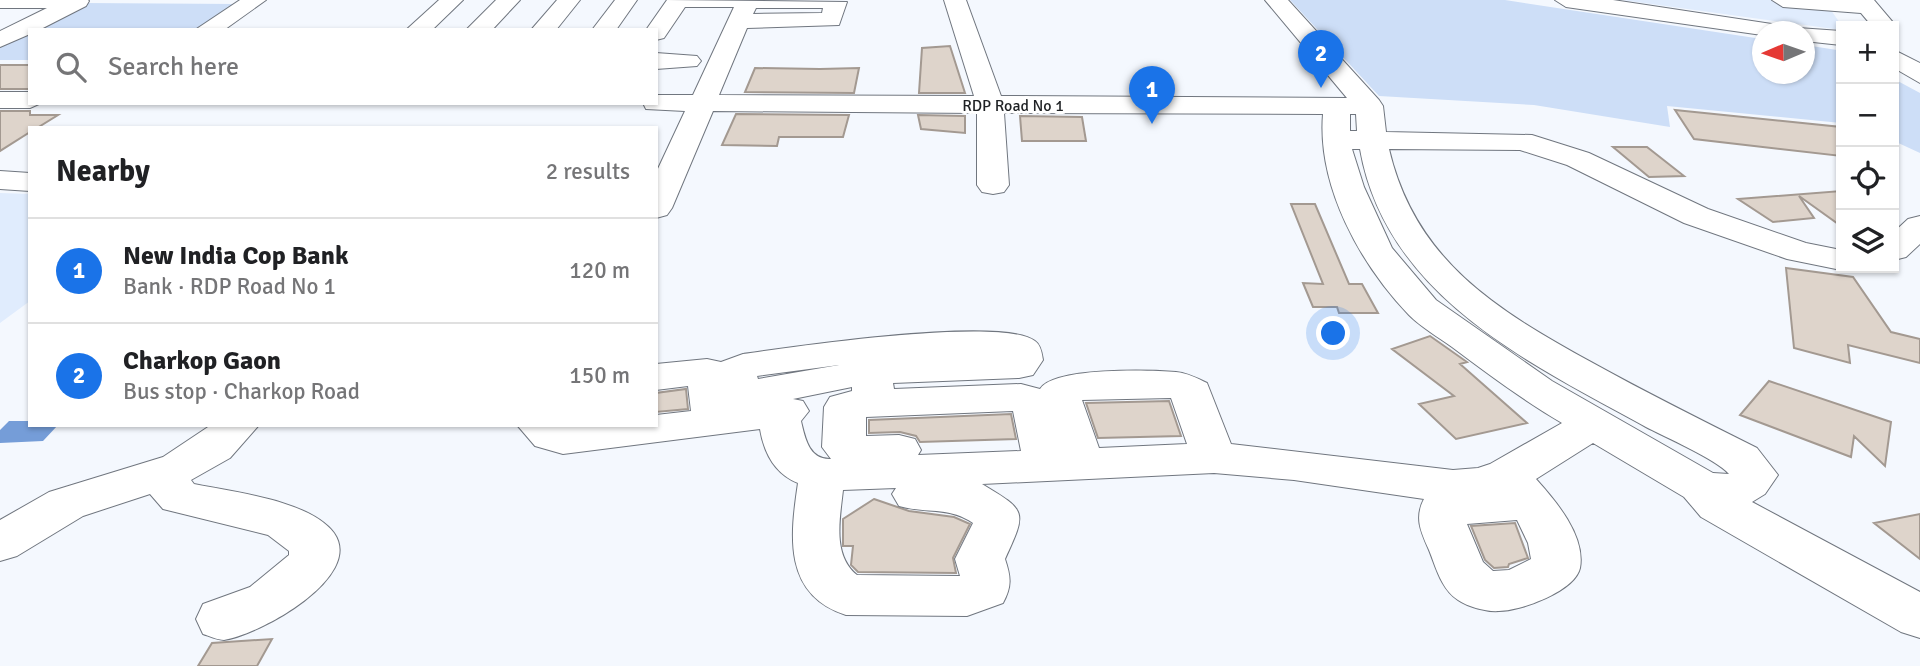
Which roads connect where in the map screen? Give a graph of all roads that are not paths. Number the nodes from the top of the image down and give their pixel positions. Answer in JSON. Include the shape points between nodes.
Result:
{"nodes":[{"id":1,"x":255,"y":0,"type":"edge"},
{"id":2,"x":452,"y":0,"type":"edge"},
{"id":3,"x":509,"y":0,"type":"edge"},
{"id":4,"x":569,"y":0,"type":"edge"},
{"id":5,"x":626,"y":0,"type":"edge"},
{"id":6,"x":678,"y":0,"type":"edge"},
{"id":7,"x":955,"y":0,"type":"edge"},
{"id":8,"x":1250,"y":0,"type":"edge"},
{"id":9,"x":1276,"y":0,"type":"edge"},
{"id":10,"x":1566,"y":0,"type":"edge"},
{"id":11,"x":1783,"y":0,"type":"edge"},
{"id":12,"x":73,"y":1,"type":"edge"},
{"id":13,"x":7,"y":2,"type":"edge"},
{"id":14,"x":745,"y":8,"type":"edge"},
{"id":15,"x":1858,"y":9,"type":"edge"},
{"id":16,"x":1876,"y":21,"type":"edge"},
{"id":17,"x":1752,"y":27,"type":"edge"},
{"id":18,"x":210,"y":28,"type":"edge"},
{"id":19,"x":420,"y":28,"type":"edge"},
{"id":20,"x":480,"y":28,"type":"edge"},
{"id":21,"x":544,"y":28,"type":"edge"},
{"id":22,"x":605,"y":28,"type":"edge"},
{"id":23,"x":658,"y":30,"type":"edge"},
{"id":24,"x":1815,"y":35,"type":"edge"},
{"id":25,"x":1836,"y":37,"type":"edge"},
{"id":26,"x":0,"y":40,"type":"edge"},
{"id":27,"x":1899,"y":46,"type":"edge"},
{"id":28,"x":658,"y":61,"type":"edge"},
{"id":29,"x":688,"y":61,"type":"dead end"},
{"id":30,"x":1920,"y":75,"type":"edge"},
{"id":31,"x":658,"y":103,"type":"edge"},
{"id":32,"x":701,"y":103,"type":"junction"},
{"id":33,"x":990,"y":104,"type":"junction"},
{"id":34,"x":1353,"y":123,"type":"junction"},
{"id":35,"x":0,"y":180,"type":"edge"},
{"id":36,"x":28,"y":182,"type":"edge"},
{"id":37,"x":993,"y":185,"type":"dead end"},
{"id":38,"x":658,"y":203,"type":"edge"},
{"id":39,"x":1920,"y":226,"type":"edge"},
{"id":40,"x":1899,"y":245,"type":"edge"},
{"id":41,"x":1836,"y":259,"type":"edge"},
{"id":42,"x":876,"y":376,"type":"dead end"},
{"id":43,"x":658,"y":377,"type":"edge"},
{"id":44,"x":778,"y":413,"type":"junction"},
{"id":45,"x":714,"y":423,"type":"junction"},
{"id":46,"x":1590,"y":423,"type":"junction"},
{"id":47,"x":237,"y":427,"type":"edge"},
{"id":48,"x":540,"y":427,"type":"edge"},
{"id":49,"x":1057,"y":458,"type":"junction"},
{"id":50,"x":1214,"y":458,"type":"junction"},
{"id":51,"x":160,"y":475,"type":"junction"},
{"id":52,"x":1700,"y":486,"type":"junction"},
{"id":53,"x":0,"y":543,"type":"edge"},
{"id":54,"x":1920,"y":617,"type":"edge"},
{"id":55,"x":222,"y":619,"type":"dead end"}],
"edges":[{"from":1,"to":18,"type":"street"},
{"from":2,"to":19,"type":"street"},
{"from":3,"to":20,"type":"street"},
{"from":4,"to":21,"type":"street"},
{"from":5,"to":22,"type":"street"},
{"from":6,"to":14,"type":"street"},
{"from":6,"to":23,"type":"street"},
{"from":7,"to":33,"type":"street"},
{"from":8,"to":34,"type":"street"},
{"from":9,"to":34,"type":"street"},
{"from":10,"to":17,"type":"street"},
{"from":11,"to":15,"type":"street"},
{"from":12,"to":13,"type":"street"},
{"from":12,"to":26,"type":"street"},
{"from":14,"to":32,"type":"street"},
{"from":15,"to":16,"type":"street"},
{"from":24,"to":25,"type":"street"},
{"from":27,"to":30,"type":"street"},
{"from":28,"to":29,"type":"street"},
{"from":31,"to":32,"type":"street","name":"RDP Road No 1"},
{"from":32,"to":33,"type":"street","name":"RDP Road No 1"},
{"from":32,"to":38,"type":"street"},
{"from":33,"to":34,"type":"street","name":"RDP Road No 1"},
{"from":33,"to":37,"type":"street"},
{"from":34,"to":41,"type":"street","name":"RDP Road No 1","via":[[1522,141],[1578,159],[1696,216],[1798,251]]},
{"from":34,"to":46,"type":"street","via":[[1348,187],[1376,251],[1401,285],[1423,308],[1486,355]]},
{"from":34,"to":52,"type":"street","via":[[1403,226],[1441,278],[1495,324],[1741,459],[1755,475],[1744,489],[1730,493]]},
{"from":35,"to":36,"type":"street"},
{"from":39,"to":40,"type":"street"},
{"from":42,"to":44,"type":"street"},
{"from":43,"to":45,"type":"street","via":[[707,371]]},
{"from":44,"to":45,"type":"street"},
{"from":44,"to":49,"type":"street","via":[[790,458],[821,487]]},
{"from":45,"to":48,"type":"street","via":[[563,439]]},
{"from":46,"to":50,"type":"street","via":[[1517,489],[1443,485],[1269,460]]},
{"from":46,"to":52,"type":"street"},
{"from":47,"to":51,"type":"street","via":[[214,447]]},
{"from":49,"to":50,"type":"street"},
{"from":49,"to":50,"type":"street","via":[[1059,392],[1069,387],[1177,386],[1192,392]]},
{"from":51,"to":53,"type":"street","via":[[66,504]]},
{"from":51,"to":55,"type":"street","via":[[179,497],[283,521],[315,544],[312,565],[268,601]]},
{"from":52,"to":54,"type":"street","via":[[1729,512]]}]}
